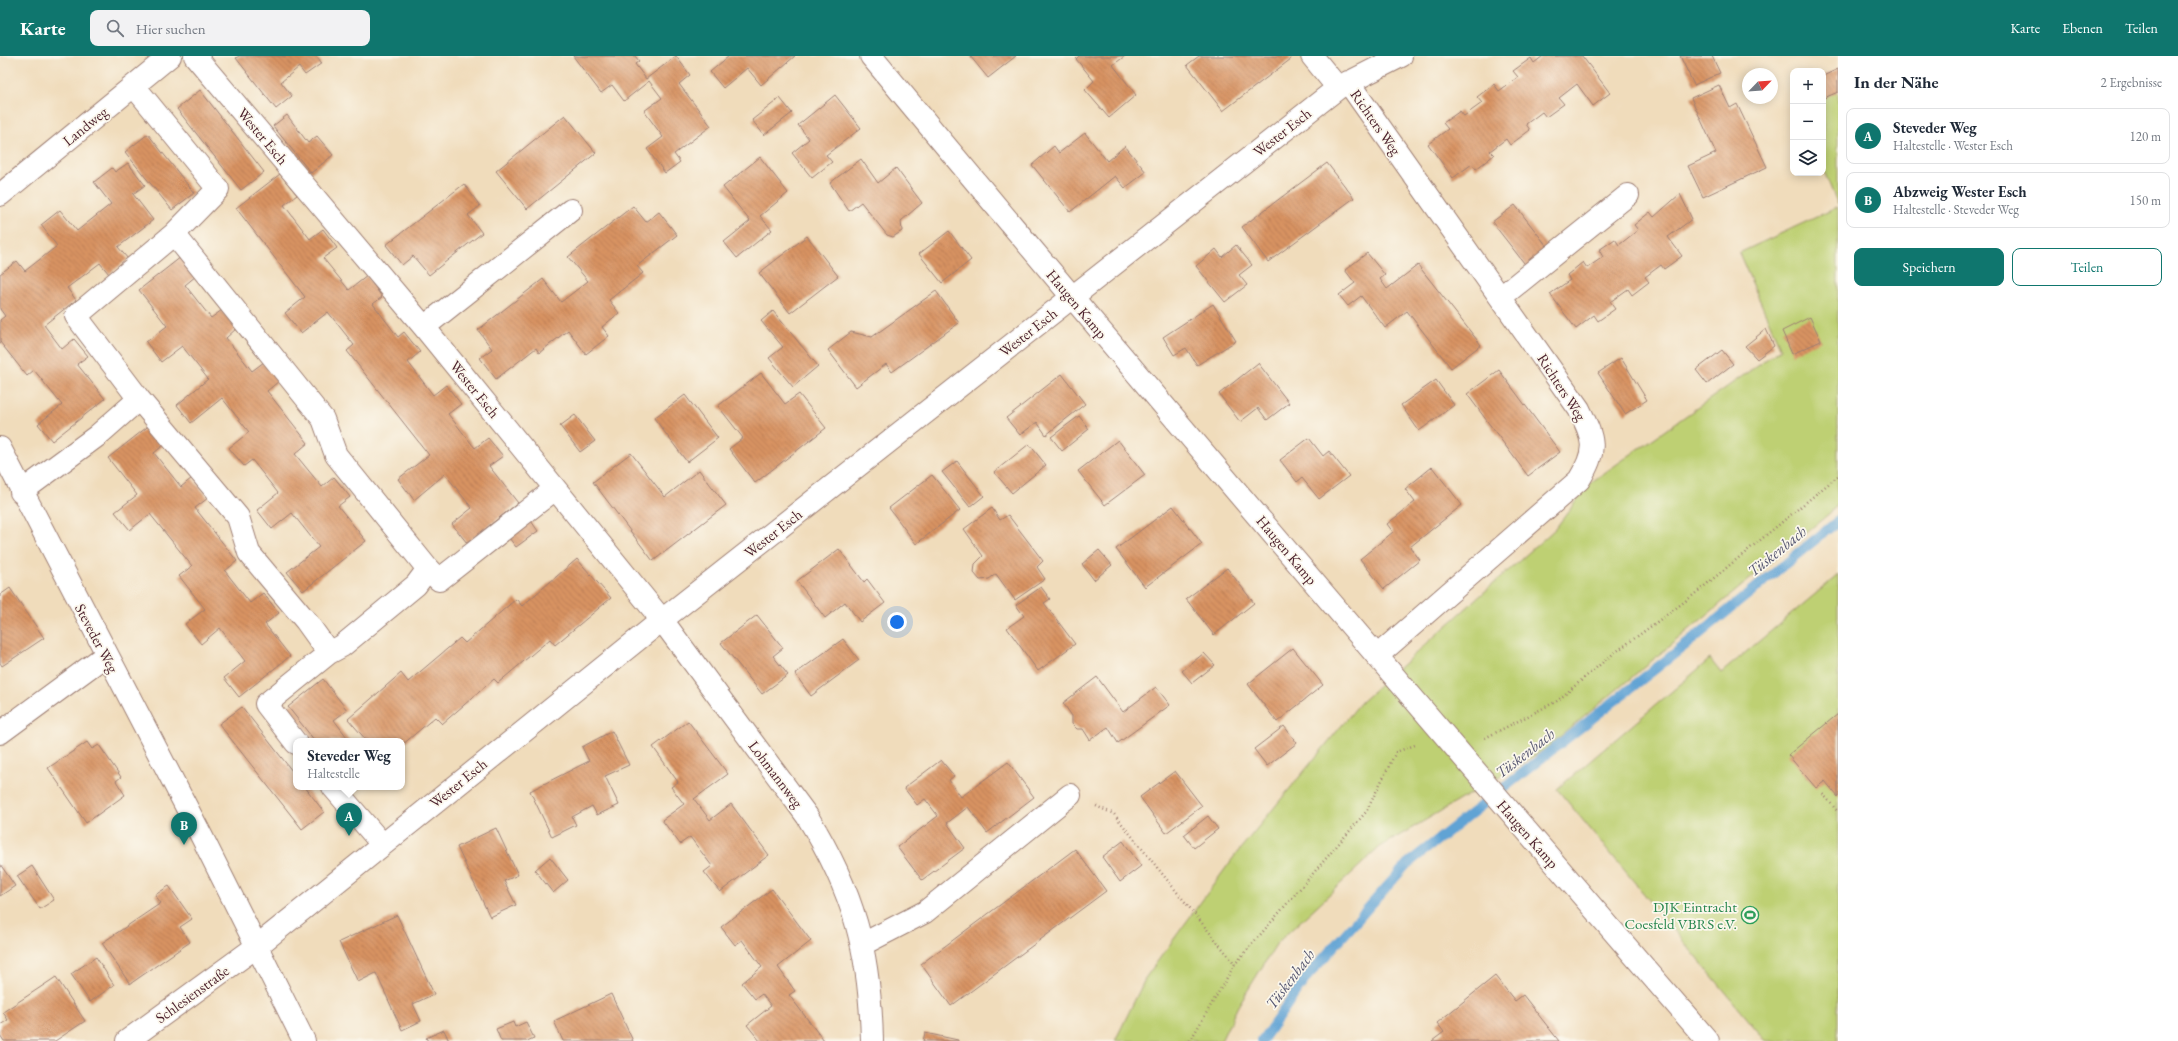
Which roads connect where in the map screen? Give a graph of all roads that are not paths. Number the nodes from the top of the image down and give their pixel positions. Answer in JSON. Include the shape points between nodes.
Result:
{"nodes":[{"id":1,"x":170,"y":56,"type":"edge"},
{"id":2,"x":195,"y":56,"type":"edge"},
{"id":3,"x":871,"y":56,"type":"edge"},
{"id":4,"x":1312,"y":56,"type":"edge"},
{"id":5,"x":1401,"y":56,"type":"edge"},
{"id":6,"x":1343,"y":85,"type":"junction"},
{"id":7,"x":134,"y":86,"type":"junction"},
{"id":8,"x":0,"y":195,"type":"edge"},
{"id":9,"x":1628,"y":195,"type":"dead end"},
{"id":10,"x":571,"y":210,"type":"dead end"},
{"id":11,"x":174,"y":234,"type":"junction"},
{"id":12,"x":1501,"y":297,"type":"junction"},
{"id":13,"x":1071,"y":298,"type":"junction"},
{"id":14,"x":424,"y":326,"type":"junction"},
{"id":15,"x":140,"y":399,"type":"junction"},
{"id":16,"x":0,"y":448,"type":"edge"},
{"id":17,"x":555,"y":489,"type":"junction"},
{"id":18,"x":22,"y":492,"type":"junction"},
{"id":19,"x":428,"y":569,"type":"junction"},
{"id":20,"x":662,"y":620,"type":"junction"},
{"id":21,"x":329,"y":653,"type":"junction"},
{"id":22,"x":106,"y":655,"type":"junction"},
{"id":23,"x":1377,"y":656,"type":"junction"},
{"id":24,"x":0,"y":733,"type":"edge"},
{"id":25,"x":293,"y":739,"type":"edge"},
{"id":26,"x":336,"y":790,"type":"edge"},
{"id":27,"x":1070,"y":795,"type":"road end"},
{"id":28,"x":382,"y":844,"type":"junction"},
{"id":29,"x":863,"y":944,"type":"junction"},
{"id":30,"x":256,"y":947,"type":"junction"},
{"id":31,"x":128,"y":1041,"type":"edge"},
{"id":32,"x":304,"y":1041,"type":"edge"},
{"id":33,"x":872,"y":1041,"type":"edge"},
{"id":34,"x":1708,"y":1041,"type":"edge"}],
"edges":[{"from":1,"to":7,"type":"street","name":"Landweg"},
{"from":2,"to":14,"type":"street","name":"Wester Esch"},
{"from":3,"to":13,"type":"street","name":"Haugen Kamp"},
{"from":4,"to":6,"type":"street","name":"Richters Weg"},
{"from":5,"to":6,"type":"street","name":"Wester Esch"},
{"from":6,"to":12,"type":"street","name":"Richters Weg"},
{"from":6,"to":13,"type":"street","name":"Wester Esch"},
{"from":7,"to":8,"type":"street","name":"Landweg"},
{"from":7,"to":11,"type":"street","via":[[218,189]]},
{"from":9,"to":12,"type":"street"},
{"from":10,"to":14,"type":"street"},
{"from":11,"to":15,"type":"street","via":[[76,316]]},
{"from":11,"to":19,"type":"street","via":[[323,419],[336,455]]},
{"from":12,"to":23,"type":"street","name":"Richters Weg","via":[[1579,409],[1592,434],[1590,461],[1579,480]]},
{"from":13,"to":20,"type":"street","name":"Wester Esch"},
{"from":13,"to":23,"type":"street","name":"Haugen Kamp"},
{"from":14,"to":17,"type":"street","name":"Wester Esch"},
{"from":15,"to":18,"type":"street","via":[[97,436]]},
{"from":15,"to":21,"type":"street","via":[[238,517],[249,553],[306,621]]},
{"from":16,"to":18,"type":"street","name":"Steveder Weg"},
{"from":17,"to":19,"type":"street","via":[[439,580]]},
{"from":17,"to":20,"type":"street","name":"Wester Esch"},
{"from":18,"to":22,"type":"street","name":"Steveder Weg"},
{"from":19,"to":21,"type":"street","via":[[416,585],[342,646]]},
{"from":20,"to":28,"type":"street","name":"Wester Esch"},
{"from":20,"to":29,"type":"street","name":"Lohmannweg","via":[[807,816],[825,845],[853,910]]},
{"from":21,"to":25,"type":"street","via":[[266,704]]},
{"from":22,"to":24,"type":"street"},
{"from":22,"to":30,"type":"street","name":"Steveder Weg","via":[[202,837]]},
{"from":23,"to":34,"type":"street","name":"Haugen Kamp"},
{"from":26,"to":28,"type":"street"},
{"from":27,"to":29,"type":"street","via":[[925,912]]},
{"from":28,"to":30,"type":"street","name":"Wester Esch"},
{"from":29,"to":33,"type":"street","name":"Lohmannweg","via":[[871,1004]]},
{"from":30,"to":31,"type":"street","name":"Schlesienstraße"},
{"from":30,"to":32,"type":"street","name":"Steveder Weg"}]}
